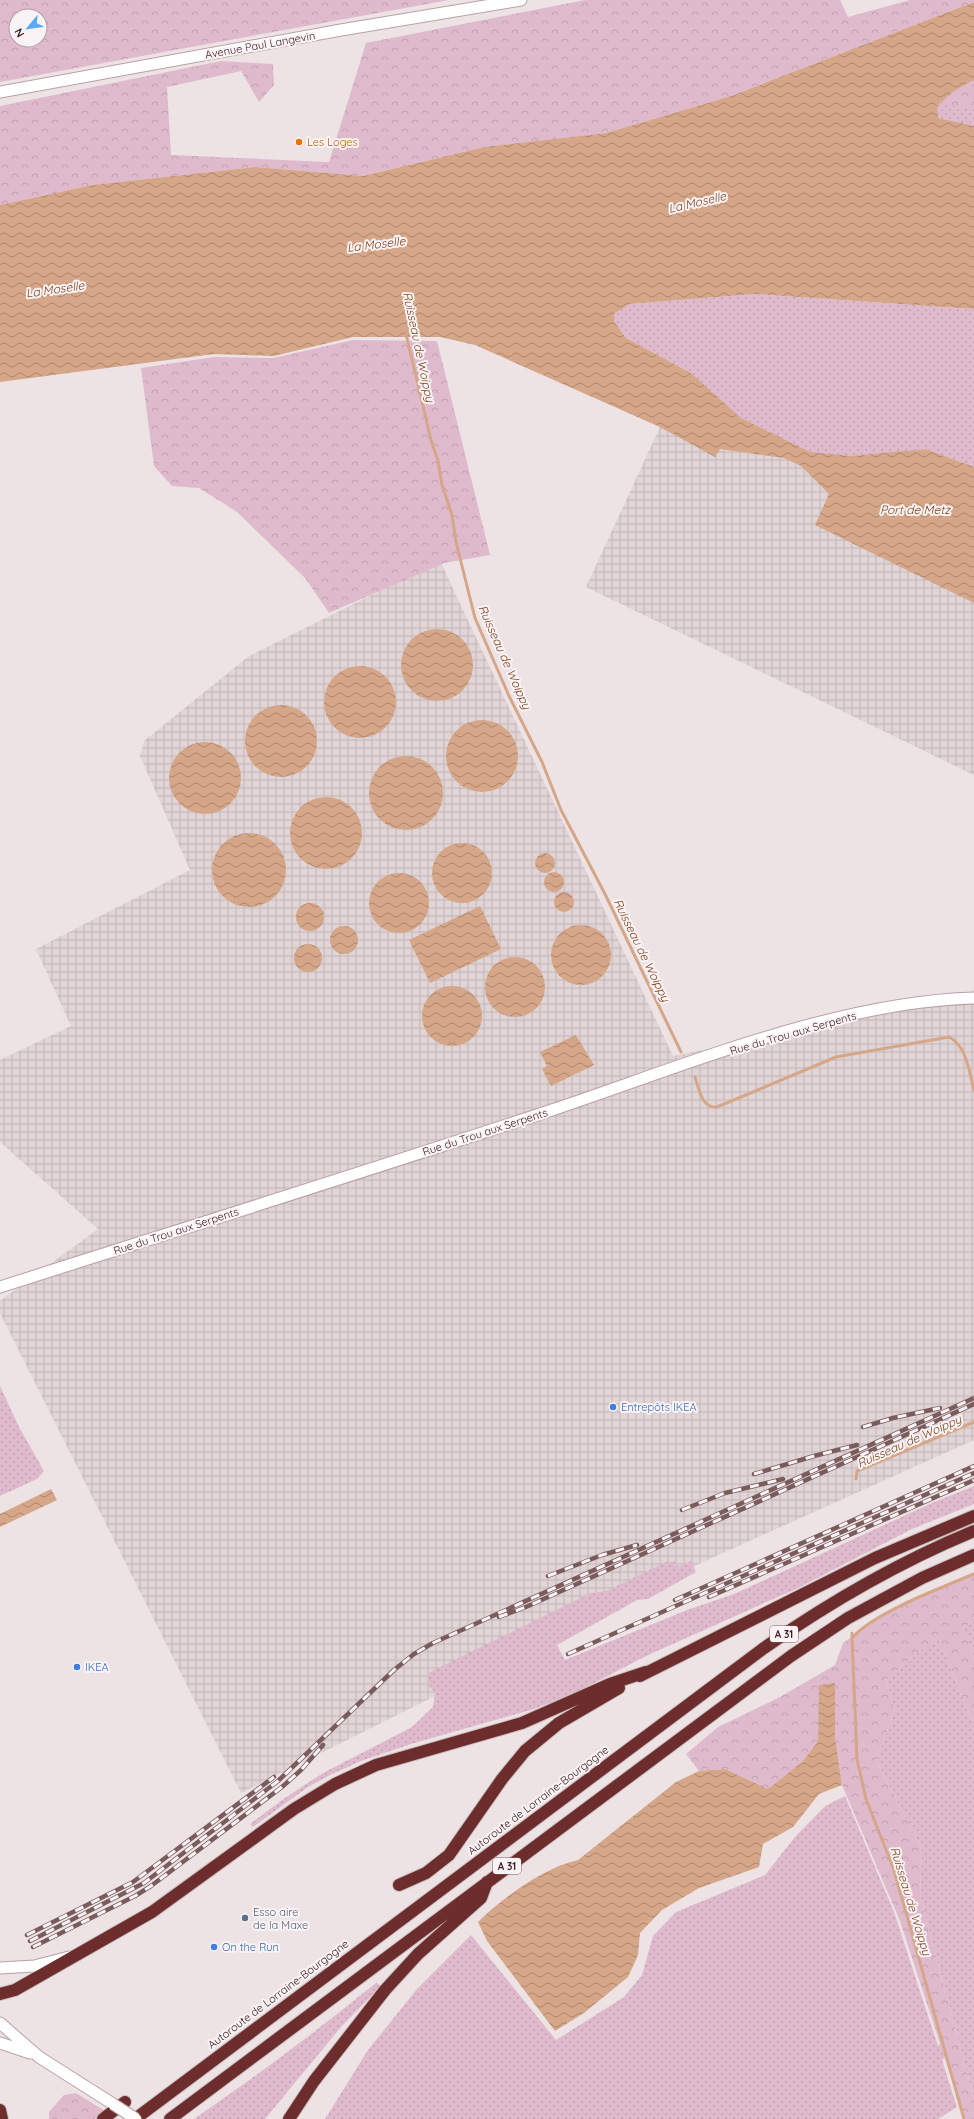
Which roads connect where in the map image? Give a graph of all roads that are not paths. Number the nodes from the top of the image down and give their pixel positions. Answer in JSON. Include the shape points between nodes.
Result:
{"nodes":[{"id":1,"x":521,"y":0,"type":"edge"},
{"id":2,"x":0,"y":92,"type":"edge"},
{"id":3,"x":974,"y":998,"type":"edge"},
{"id":4,"x":0,"y":1287,"type":"edge"},
{"id":5,"x":974,"y":1516,"type":"edge"},
{"id":6,"x":974,"y":1531,"type":"edge"},
{"id":7,"x":974,"y":1555,"type":"edge"},
{"id":8,"x":646,"y":1672,"type":"junction"},
{"id":9,"x":487,"y":1882,"type":"junction"},
{"id":10,"x":399,"y":1885,"type":"dead end"},
{"id":11,"x":73,"y":1956,"type":"junction"},
{"id":12,"x":0,"y":1968,"type":"edge"},
{"id":13,"x":0,"y":1994,"type":"edge"},
{"id":14,"x":0,"y":2023,"type":"edge"},
{"id":15,"x":0,"y":2043,"type":"edge"},
{"id":16,"x":39,"y":2057,"type":"junction"},
{"id":17,"x":125,"y":2102,"type":"dead end"},
{"id":18,"x":0,"y":2110,"type":"edge"},
{"id":19,"x":2,"y":2119,"type":"edge"},
{"id":20,"x":103,"y":2119,"type":"edge"},
{"id":21,"x":136,"y":2119,"type":"edge"},
{"id":22,"x":170,"y":2119,"type":"edge"},
{"id":23,"x":289,"y":2119,"type":"edge"}],
"edges":[{"from":1,"to":2,"type":"street","name":"Avenue Paul Langevin"},
{"from":3,"to":4,"type":"street","name":"Rue du Trou aux Serpents","via":[[876,1010],[763,1039],[436,1148]]},
{"from":5,"to":8,"type":"highway","via":[[875,1558]]},
{"from":6,"to":21,"type":"highway","name":"Autoroute de Lorraine-Bourgogne","number":"A 31","via":[[856,1588],[764,1648]]},
{"from":7,"to":9,"type":"highway","number":"A 31","via":[[922,1578],[848,1618],[791,1656]]},
{"from":8,"to":10,"type":"highway","via":[[565,1719],[525,1751],[502,1779],[449,1855],[426,1873]]},
{"from":8,"to":11,"type":"highway","via":[[610,1684],[522,1723],[376,1765],[335,1784],[294,1809],[162,1905]]},
{"from":9,"to":22,"type":"highway","number":"A 31"},
{"from":9,"to":23,"type":"highway","via":[[481,1898],[418,1954],[371,2007],[314,2081]]},
{"from":11,"to":12,"type":"street","via":[[34,1966]]},
{"from":11,"to":13,"type":"highway","via":[[15,1990]]},
{"from":14,"to":16,"type":"street"},
{"from":15,"to":16,"type":"street"},
{"from":16,"to":21,"type":"street","bridge":true},
{"from":17,"to":20,"type":"highway"},
{"from":18,"to":19,"type":"highway"}]}
